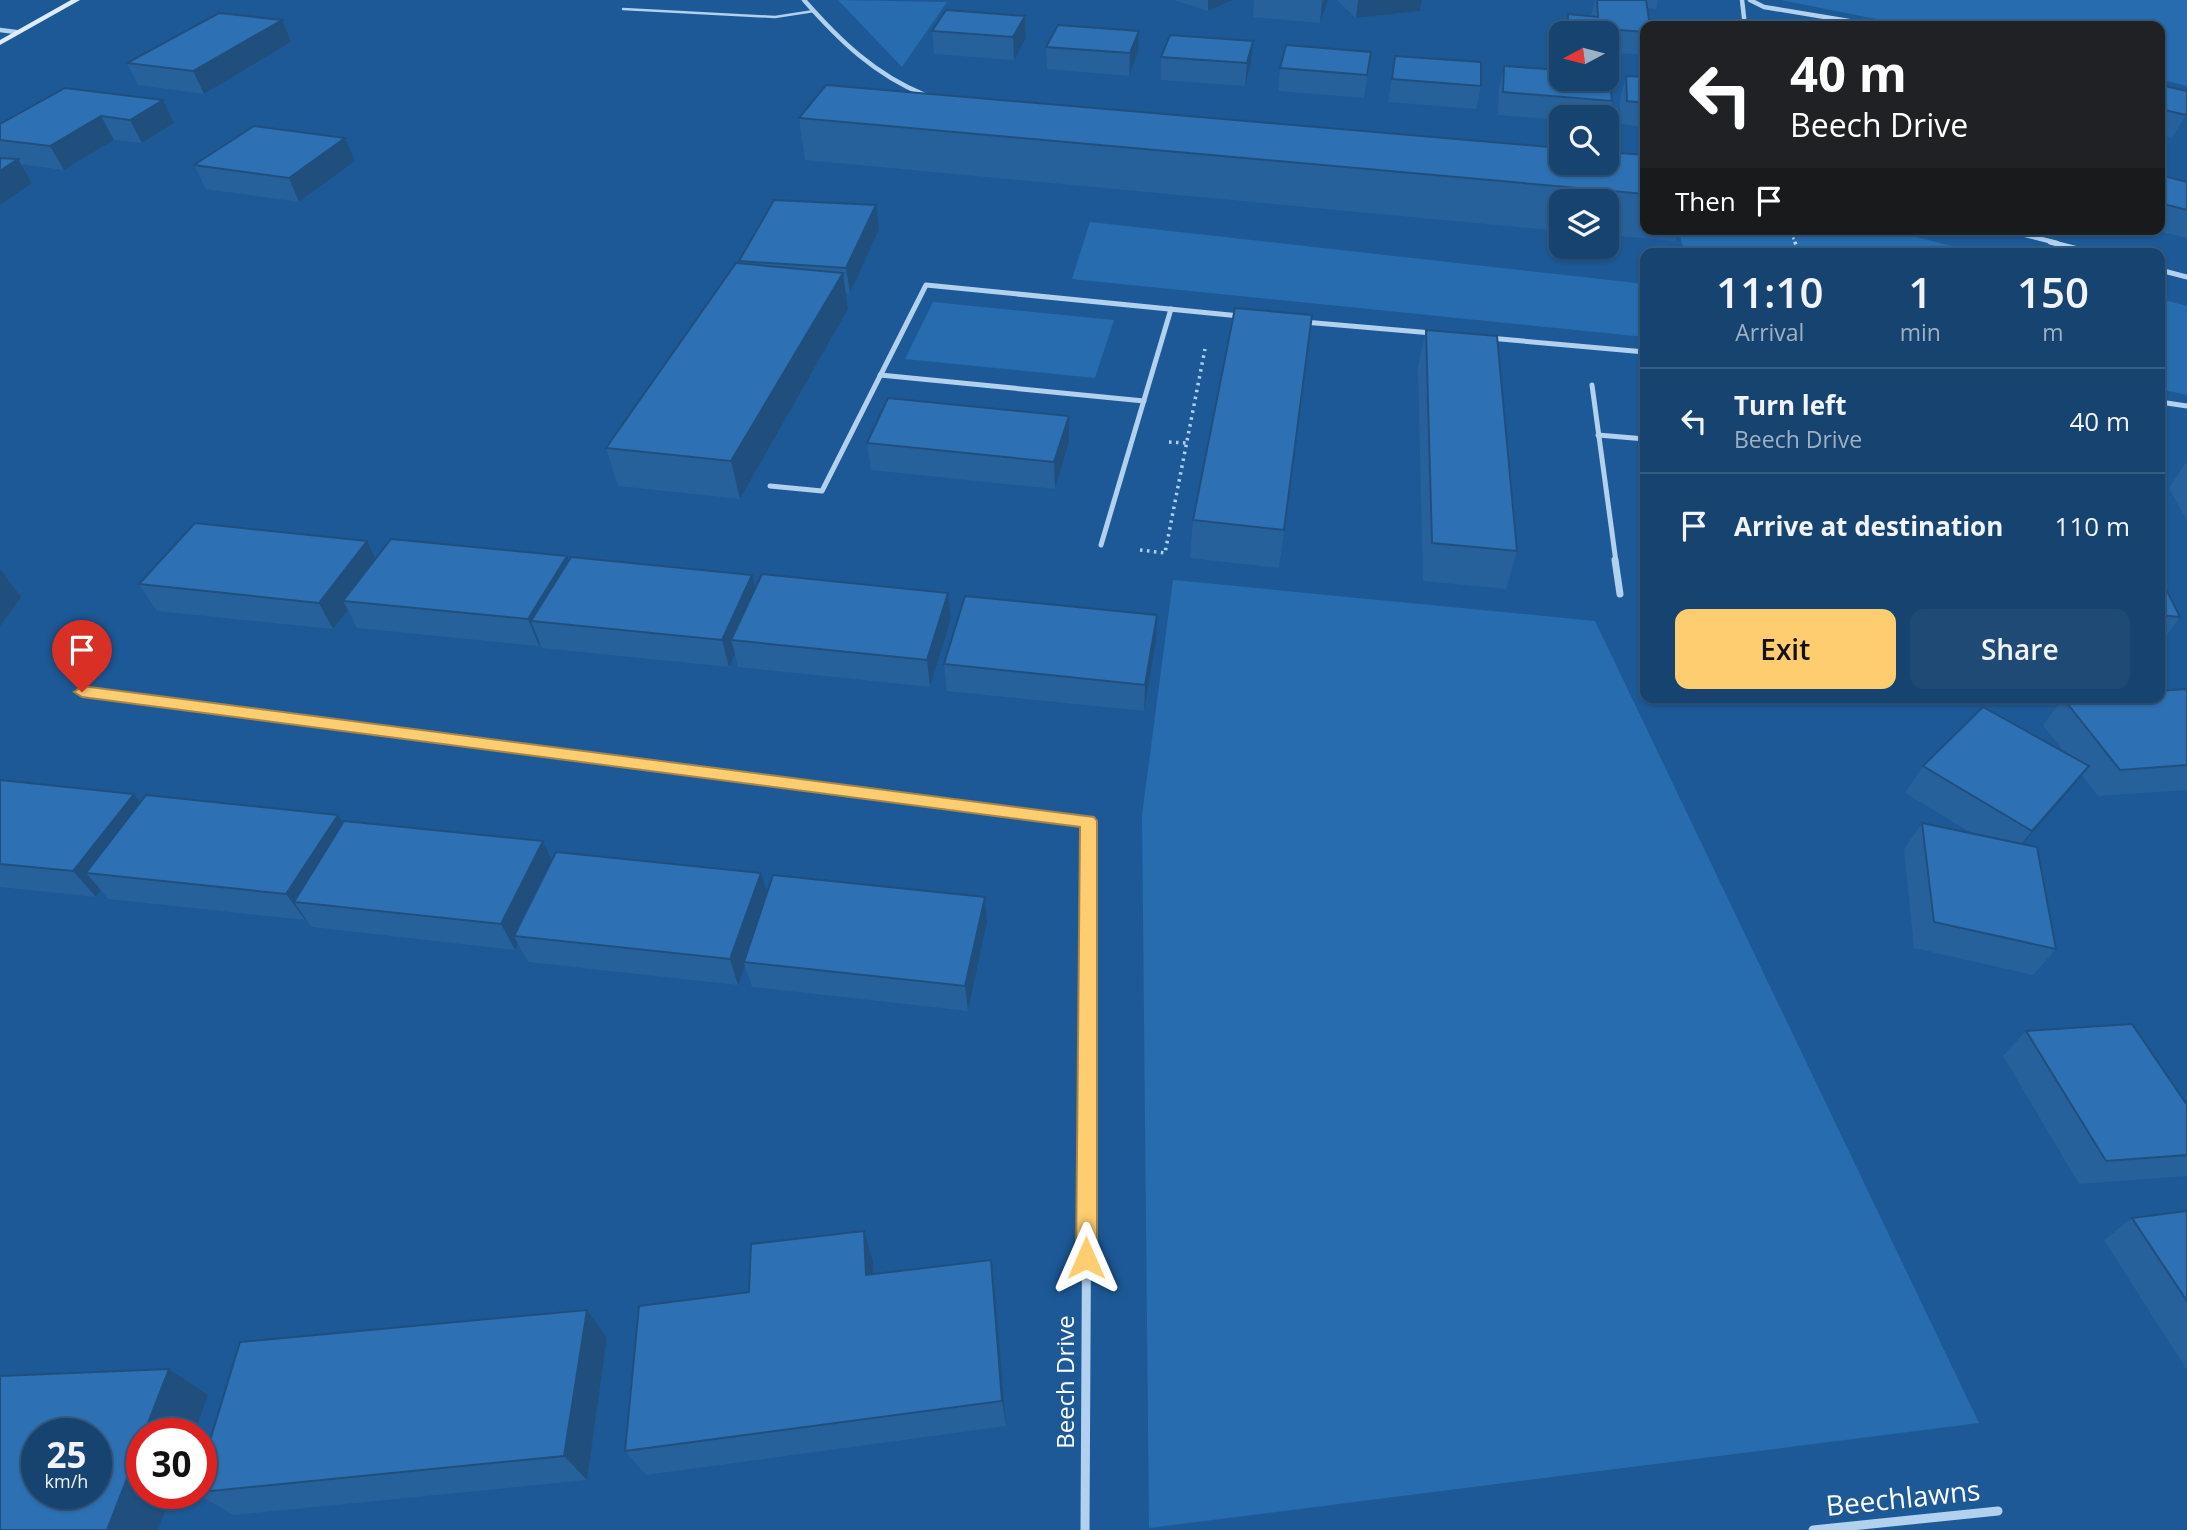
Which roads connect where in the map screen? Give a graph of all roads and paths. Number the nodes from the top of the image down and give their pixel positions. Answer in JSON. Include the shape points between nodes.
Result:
{"nodes":[{"id":1,"x":76,"y":0,"type":"edge"},
{"id":2,"x":804,"y":0,"type":"edge"},
{"id":3,"x":1742,"y":0,"type":"edge"},
{"id":4,"x":1750,"y":0,"type":"edge"},
{"id":5,"x":624,"y":9,"type":"dead end"},
{"id":6,"x":814,"y":11,"type":"junction"},
{"id":7,"x":1744,"y":21,"type":"edge"},
{"id":8,"x":1849,"y":21,"type":"edge"},
{"id":9,"x":0,"y":30,"type":"edge"},
{"id":10,"x":16,"y":32,"type":"junction"},
{"id":11,"x":0,"y":43,"type":"edge"},
{"id":12,"x":937,"y":99,"type":"edge"},
{"id":13,"x":2025,"y":235,"type":"edge"},
{"id":14,"x":2075,"y":248,"type":"edge"},
{"id":15,"x":2165,"y":271,"type":"edge"},
{"id":16,"x":2187,"y":277,"type":"edge"},
{"id":17,"x":1171,"y":309,"type":"junction"},
{"id":18,"x":1253,"y":317,"type":"edge"},
{"id":19,"x":1293,"y":321,"type":"edge"},
{"id":20,"x":1443,"y":334,"type":"edge"},
{"id":21,"x":1483,"y":338,"type":"edge"},
{"id":22,"x":1207,"y":342,"type":"dead end"},
{"id":23,"x":1640,"y":352,"type":"edge"},
{"id":24,"x":880,"y":375,"type":"junction"},
{"id":25,"x":1592,"y":386,"type":"dead end"},
{"id":26,"x":1144,"y":401,"type":"junction"},
{"id":27,"x":2165,"y":402,"type":"edge"},
{"id":28,"x":2187,"y":406,"type":"edge"},
{"id":29,"x":1598,"y":435,"type":"junction"},
{"id":30,"x":1640,"y":439,"type":"edge"},
{"id":31,"x":770,"y":486,"type":"dead end"},
{"id":32,"x":1101,"y":545,"type":"joint"},
{"id":33,"x":1620,"y":593,"type":"dead end"},
{"id":34,"x":82,"y":692,"type":"dead end"},
{"id":35,"x":1998,"y":1511,"type":"dead end"},
{"id":36,"x":1084,"y":1530,"type":"edge"},
{"id":37,"x":1813,"y":1530,"type":"edge"}],
"edges":[{"from":1,"to":10,"type":"main road"},
{"from":2,"to":6,"type":"street"},
{"from":3,"to":7,"type":"street"},
{"from":4,"to":8,"type":"street","via":[[1764,7]]},
{"from":5,"to":6,"type":"lane","via":[[775,18]]},
{"from":6,"to":12,"type":"street","via":[[873,70],[904,88]]},
{"from":9,"to":10,"type":"street"},
{"from":10,"to":11,"type":"main road"},
{"from":13,"to":14,"type":"street"},
{"from":15,"to":16,"type":"street"},
{"from":17,"to":18,"type":"street"},
{"from":17,"to":24,"type":"street","via":[[926,285]]},
{"from":17,"to":26,"type":"street"},
{"from":19,"to":20,"type":"street"},
{"from":21,"to":23,"type":"street"},
{"from":22,"to":32,"type":"path","via":[[1165,553]]},
{"from":24,"to":26,"type":"street"},
{"from":24,"to":31,"type":"street","via":[[822,491]]},
{"from":25,"to":29,"type":"street"},
{"from":26,"to":32,"type":"street"},
{"from":27,"to":28,"type":"street"},
{"from":29,"to":30,"type":"street"},
{"from":29,"to":33,"type":"street"},
{"from":34,"to":36,"type":"street","name":"Beech Drive","via":[[1088,821]]},
{"from":35,"to":37,"type":"street","name":"Beechlawns"}]}
